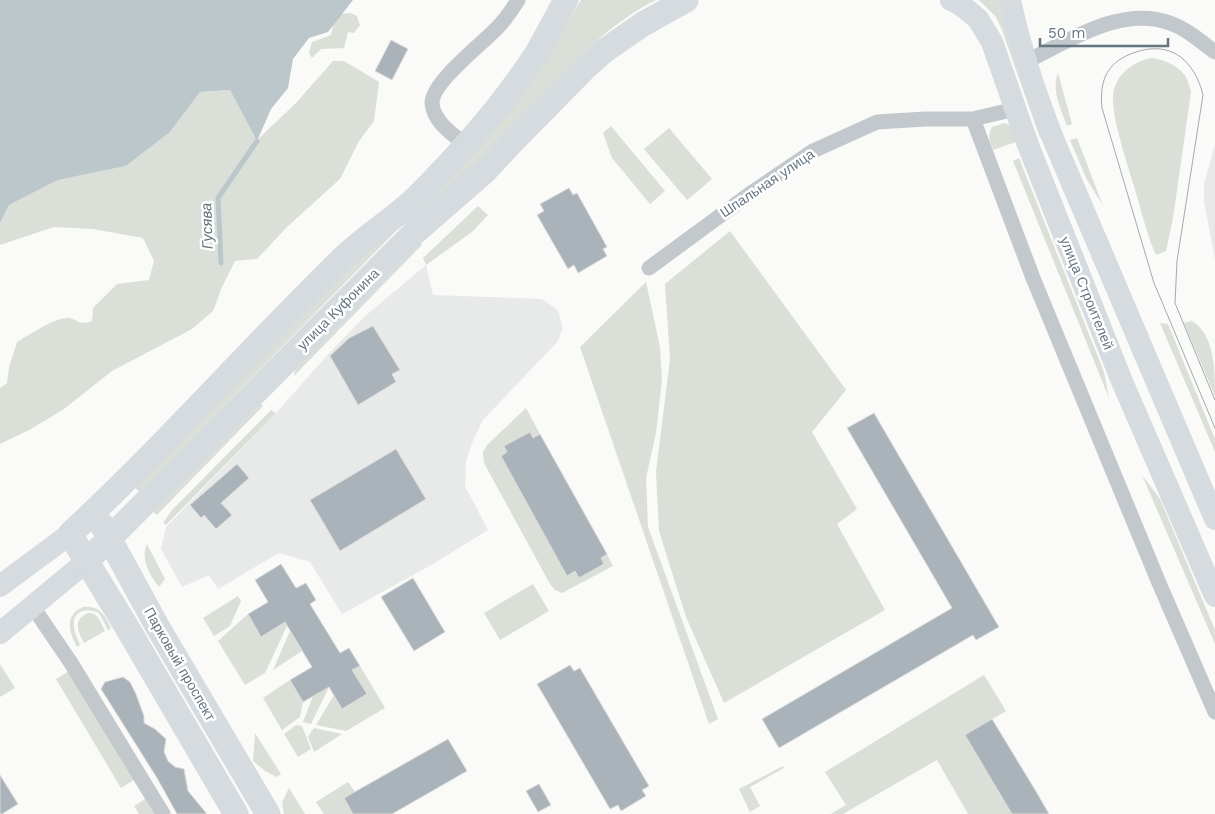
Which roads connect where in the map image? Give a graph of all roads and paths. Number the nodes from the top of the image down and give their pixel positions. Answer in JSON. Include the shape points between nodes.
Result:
{"nodes":[{"id":1,"x":518,"y":0,"type":"edge"},
{"id":2,"x":566,"y":0,"type":"edge"},
{"id":3,"x":686,"y":0,"type":"edge"},
{"id":4,"x":951,"y":0,"type":"edge"},
{"id":5,"x":1010,"y":0,"type":"edge"},
{"id":6,"x":1215,"y":52,"type":"edge"},
{"id":7,"x":1025,"y":62,"type":"junction"},
{"id":8,"x":1015,"y":109,"type":"junction"},
{"id":9,"x":973,"y":119,"type":"junction"},
{"id":10,"x":465,"y":144,"type":"junction"},
{"id":11,"x":649,"y":268,"type":"dead end"},
{"id":12,"x":94,"y":512,"type":"junction"},
{"id":13,"x":1215,"y":519,"type":"edge"},
{"id":14,"x":70,"y":534,"type":"junction"},
{"id":15,"x":110,"y":538,"type":"junction"},
{"id":16,"x":87,"y":561,"type":"junction"},
{"id":17,"x":0,"y":586,"type":"edge"},
{"id":18,"x":1215,"y":596,"type":"edge"},
{"id":19,"x":34,"y":607,"type":"junction"},
{"id":20,"x":0,"y":633,"type":"edge"},
{"id":21,"x":1215,"y":712,"type":"edge"},
{"id":22,"x":163,"y":814,"type":"edge"},
{"id":23,"x":236,"y":814,"type":"edge"},
{"id":24,"x":268,"y":814,"type":"edge"}],
"edges":[{"from":1,"to":10,"type":"street","via":[[498,27],[459,64],[434,94],[432,102],[436,116]]},
{"from":2,"to":10,"type":"main road","via":[[537,52]]},
{"from":3,"to":15,"type":"main road","name":"улица Куфонина","via":[[643,24],[585,68],[485,172],[414,232]]},
{"from":4,"to":8,"type":"main road","name":"улица Строителей","via":[[978,18],[985,28]]},
{"from":5,"to":7,"type":"main road","name":"улица Строителей"},
{"from":6,"to":7,"type":"street","via":[[1171,23],[1134,17],[1093,29]]},
{"from":7,"to":13,"type":"main road","name":"улица Строителей","via":[[1054,141]]},
{"from":8,"to":9,"type":"street","name":"Шпальная улица"},
{"from":8,"to":18,"type":"main road","name":"улица Строителей","via":[[1121,379]]},
{"from":9,"to":11,"type":"street","name":"Шпальная улица","via":[[877,122],[813,150]]},
{"from":9,"to":21,"type":"street","via":[[1036,288]]},
{"from":10,"to":12,"type":"main road","via":[[415,198],[342,259]]},
{"from":12,"to":14,"type":"main road"},
{"from":12,"to":15,"type":"main road","name":"Парковый проспект"},
{"from":14,"to":16,"type":"main road","name":"Парковый проспект"},
{"from":14,"to":17,"type":"main road"},
{"from":15,"to":16,"type":"main road","name":"улица Куфонина"},
{"from":15,"to":24,"type":"main road","name":"Парковый проспект","via":[[157,626]]},
{"from":16,"to":19,"type":"main road","name":"улица Куфонина"},
{"from":16,"to":23,"type":"main road","name":"Парковый проспект"},
{"from":19,"to":20,"type":"main road","name":"улица Куфонина"},
{"from":19,"to":22,"type":"street"}]}
